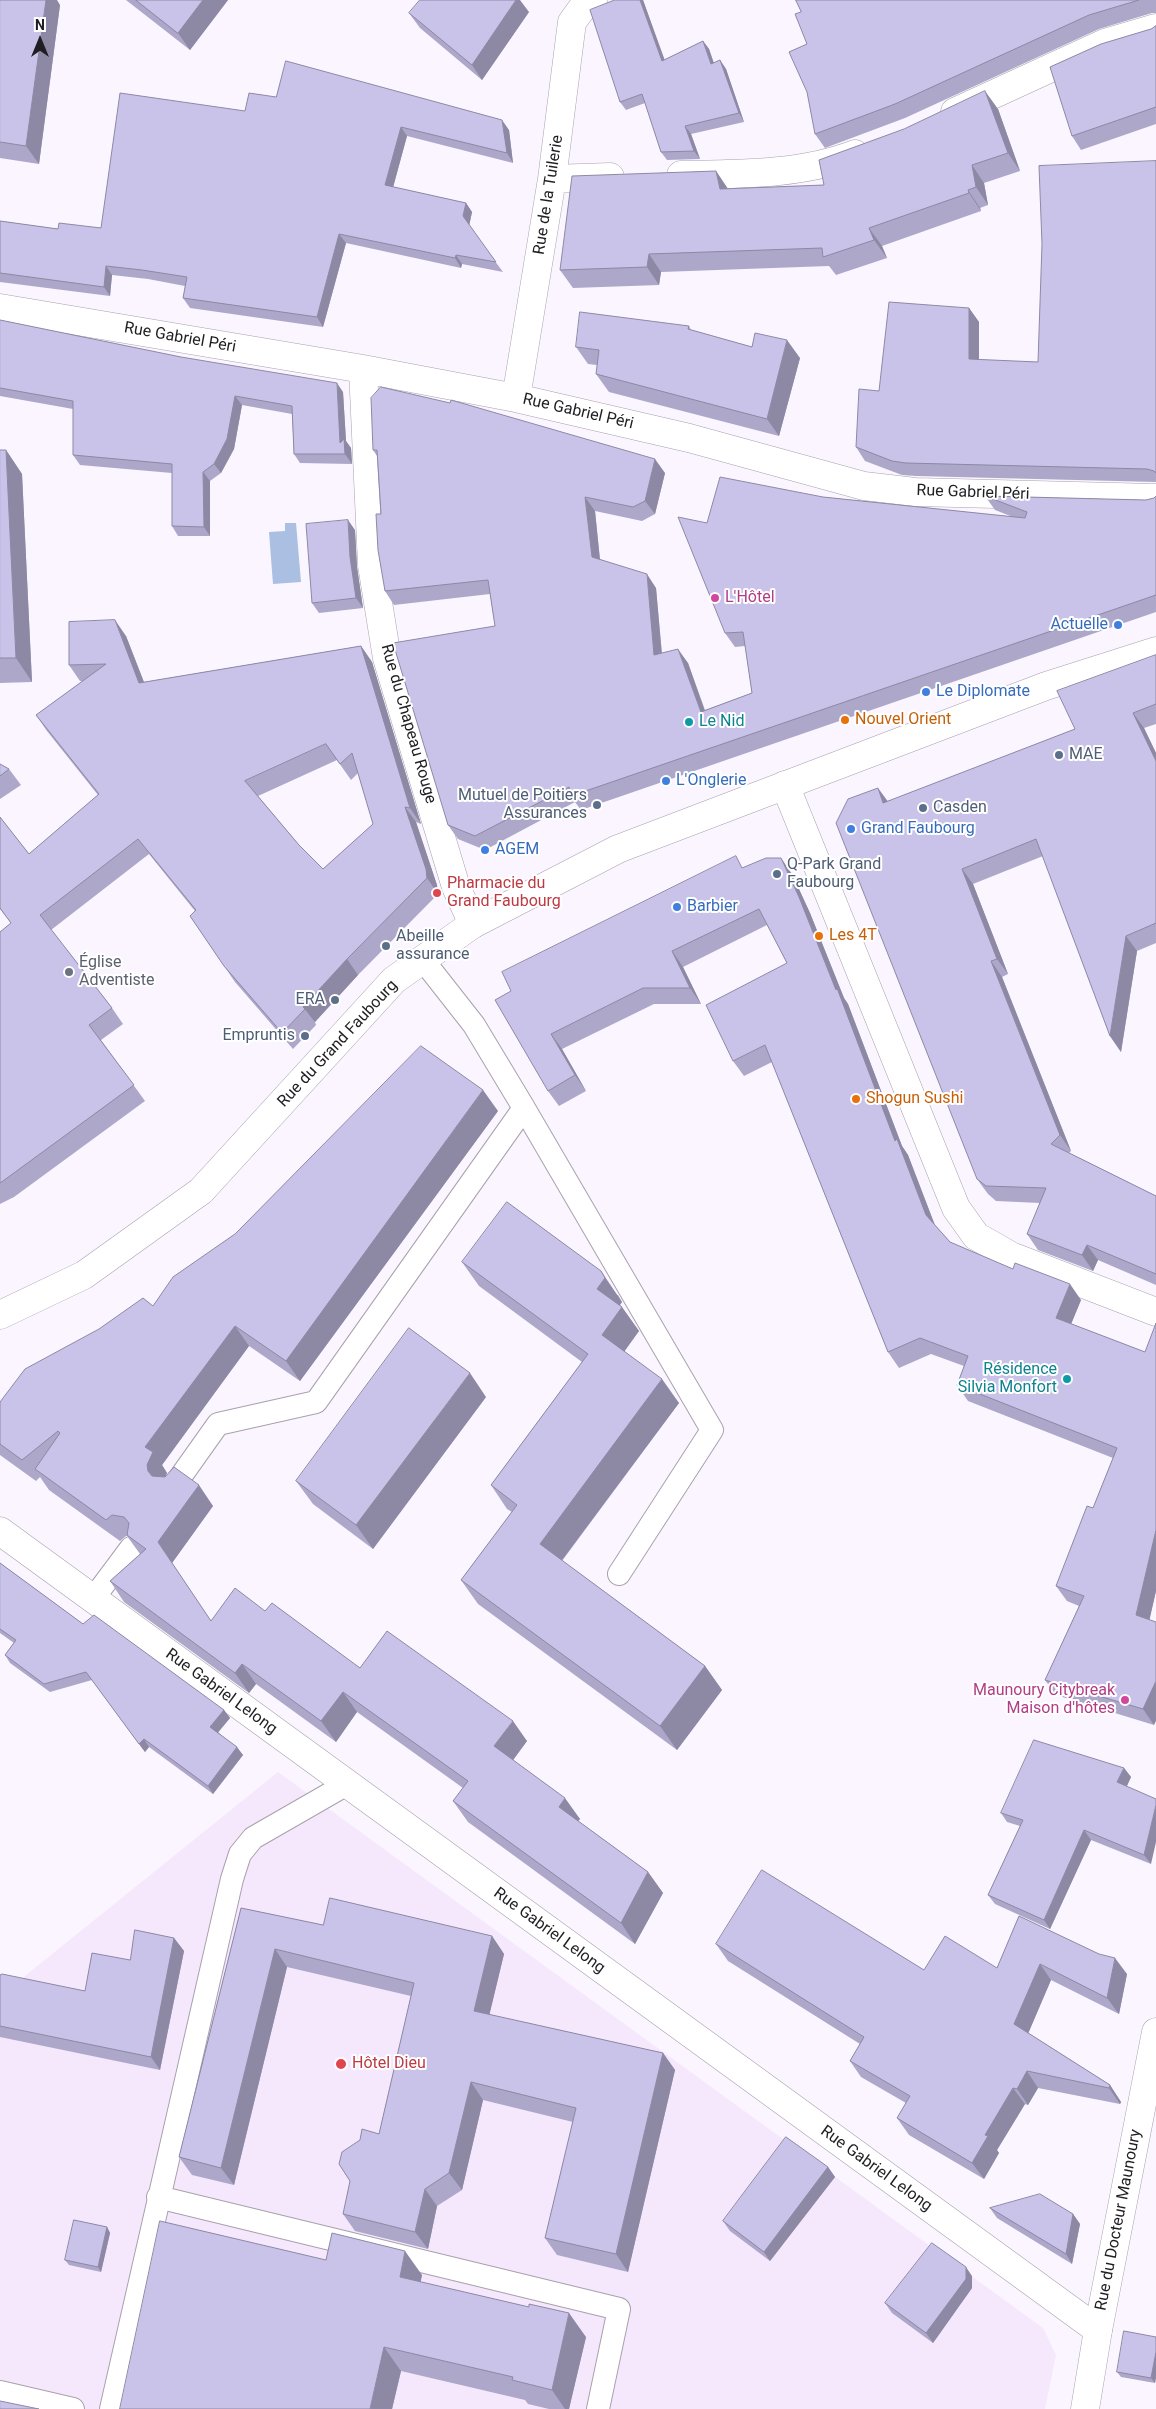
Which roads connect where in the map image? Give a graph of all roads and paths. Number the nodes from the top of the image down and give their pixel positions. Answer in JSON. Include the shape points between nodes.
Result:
{"nodes":[{"id":1,"x":593,"y":0,"type":"edge"},
{"id":2,"x":1156,"y":28,"type":"edge"},
{"id":3,"x":928,"y":124,"type":"edge"},
{"id":4,"x":877,"y":145,"type":"edge"},
{"id":5,"x":552,"y":178,"type":"junction"},
{"id":6,"x":0,"y":308,"type":"edge"},
{"id":7,"x":363,"y":369,"type":"junction"},
{"id":8,"x":516,"y":398,"type":"junction"},
{"id":9,"x":1156,"y":498,"type":"edge"},
{"id":10,"x":1156,"y":651,"type":"edge"},
{"id":11,"x":785,"y":785,"type":"junction"},
{"id":12,"x":473,"y":924,"type":"junction"},
{"id":13,"x":423,"y":960,"type":"junction"},
{"id":14,"x":524,"y":1108,"type":"junction"},
{"id":15,"x":1156,"y":1312,"type":"edge"},
{"id":16,"x":0,"y":1316,"type":"edge"},
{"id":17,"x":174,"y":1486,"type":"edge"},
{"id":18,"x":0,"y":1531,"type":"edge"},
{"id":19,"x":130,"y":1548,"type":"edge"},
{"id":20,"x":619,"y":1574,"type":"dead end"},
{"id":21,"x":93,"y":1599,"type":"junction"},
{"id":22,"x":347,"y":1784,"type":"junction"},
{"id":23,"x":1156,"y":2032,"type":"edge"},
{"id":24,"x":158,"y":2197,"type":"junction"},
{"id":25,"x":1098,"y":2330,"type":"junction"},
{"id":26,"x":0,"y":2392,"type":"edge"},
{"id":27,"x":73,"y":2409,"type":"edge"},
{"id":28,"x":110,"y":2409,"type":"edge"},
{"id":29,"x":598,"y":2409,"type":"edge"},
{"id":30,"x":1084,"y":2409,"type":"edge"}],
"edges":[{"from":1,"to":5,"type":"street","name":"Rue de la Tuilerie","via":[[586,3],[572,22]]},
{"from":2,"to":3,"type":"street","via":[[1104,43]]},
{"from":4,"to":5,"type":"street","via":[[835,162],[755,173]]},
{"from":5,"to":8,"type":"street","name":"Rue de la Tuilerie"},
{"from":6,"to":7,"type":"street","name":"Rue Gabriel Péri"},
{"from":7,"to":8,"type":"street","name":"Rue Gabriel Péri"},
{"from":7,"to":12,"type":"street","name":"Rue du Chapeau Rouge","via":[[372,565],[387,658],[456,887]]},
{"from":8,"to":9,"type":"street","name":"Rue Gabriel Péri","via":[[689,438],[864,486],[915,492]]},
{"from":10,"to":11,"type":"street","name":"Rue du Grand Faubourg","via":[[1046,686]]},
{"from":11,"to":12,"type":"street","name":"Rue du Grand Faubourg","via":[[618,849]]},
{"from":11,"to":15,"type":"street","via":[[956,1208],[976,1236],[1011,1256]]},
{"from":12,"to":13,"type":"street","name":"Rue du Grand Faubourg"},
{"from":13,"to":14,"type":"lane","via":[[474,1025]]},
{"from":13,"to":16,"type":"street","name":"Rue du Grand Faubourg","via":[[394,980],[202,1191],[84,1275]]},
{"from":14,"to":17,"type":"lane","via":[[316,1402],[218,1424]]},
{"from":14,"to":20,"type":"lane","via":[[712,1430]]},
{"from":18,"to":21,"type":"street","name":"Rue Gabriel Lelong"},
{"from":19,"to":21,"type":"lane"},
{"from":21,"to":22,"type":"street","name":"Rue Gabriel Lelong"},
{"from":22,"to":24,"type":"lane","via":[[253,1838],[240,1854]]},
{"from":22,"to":25,"type":"street","name":"Rue Gabriel Lelong"},
{"from":23,"to":25,"type":"street","name":"Rue du Docteur Maunoury"},
{"from":24,"to":28,"type":"lane"},
{"from":24,"to":29,"type":"lane","via":[[619,2309]]},
{"from":25,"to":30,"type":"street","name":"Rue du Docteur Maunoury"},
{"from":26,"to":27,"type":"lane"}]}
